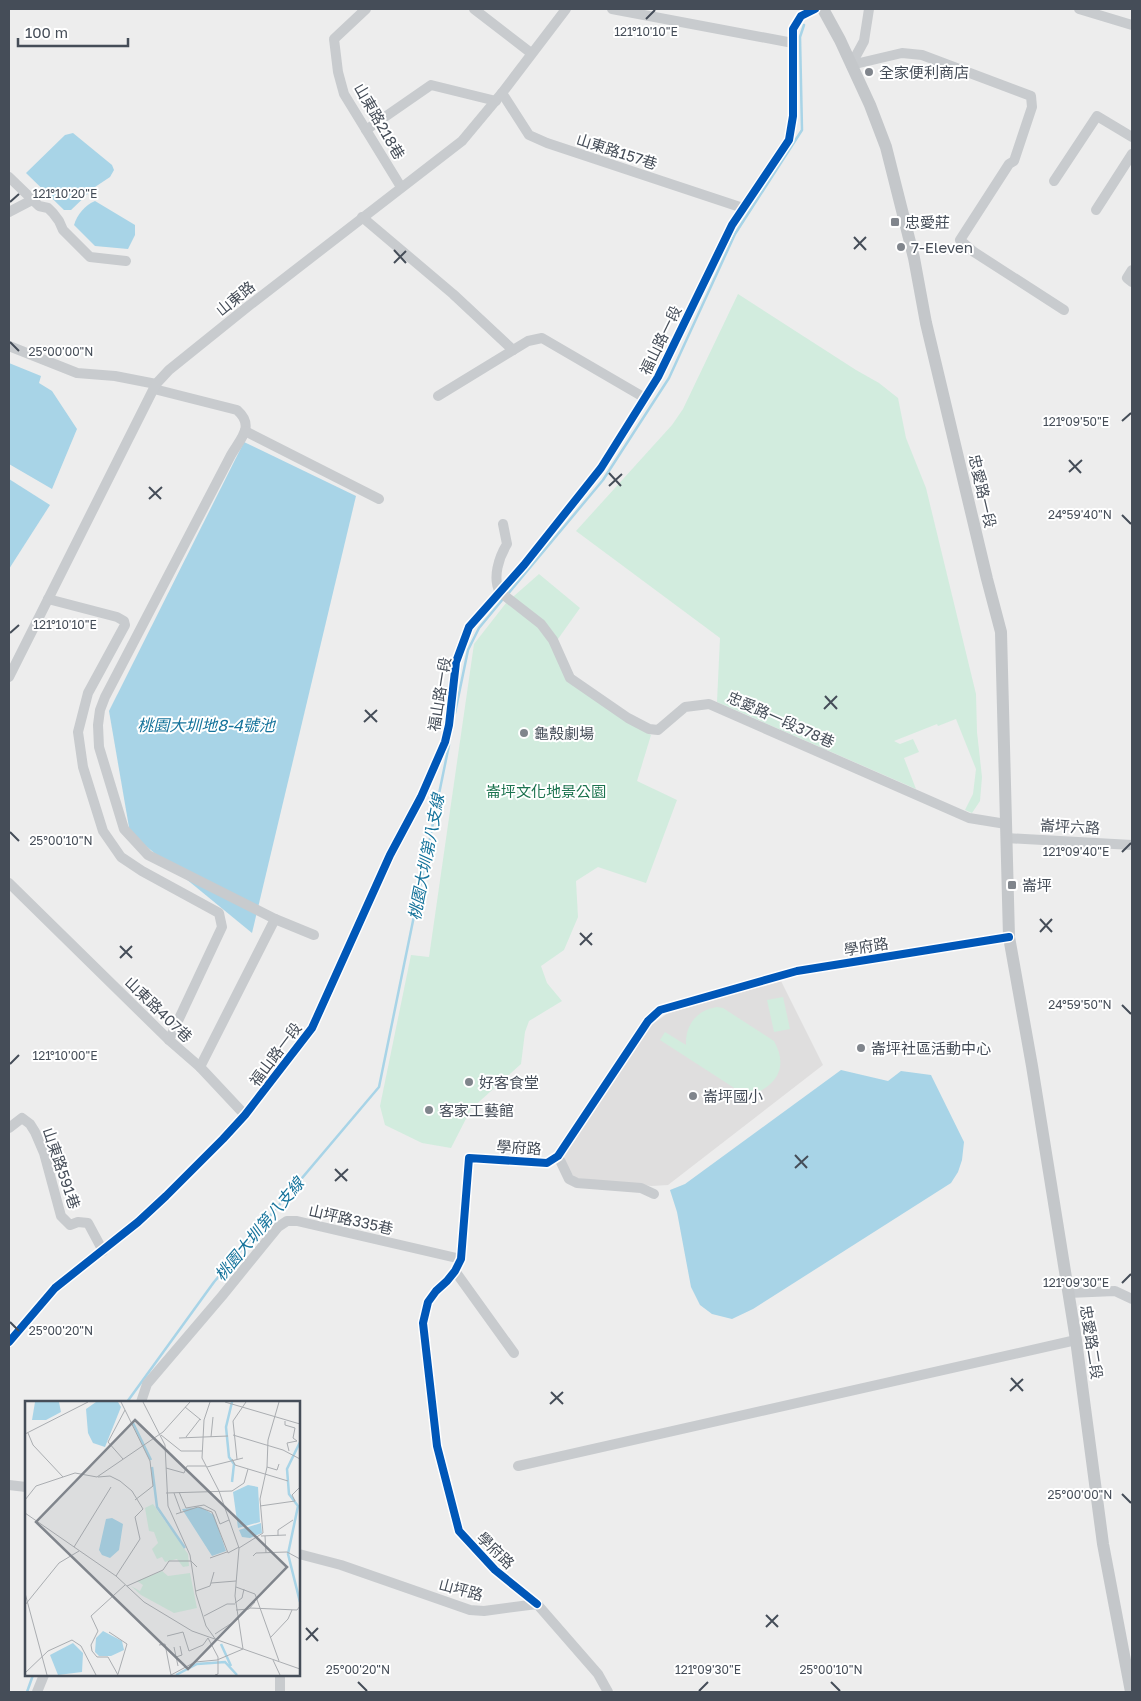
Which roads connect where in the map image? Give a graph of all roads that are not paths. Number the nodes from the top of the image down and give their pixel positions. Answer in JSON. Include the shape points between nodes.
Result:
{"nodes":[{"id":1,"x":366,"y":9,"type":"edge"},
{"id":2,"x":474,"y":9,"type":"edge"},
{"id":3,"x":566,"y":9,"type":"edge"},
{"id":4,"x":612,"y":9,"type":"edge"},
{"id":5,"x":815,"y":9,"type":"edge"},
{"id":6,"x":823,"y":9,"type":"edge"},
{"id":7,"x":870,"y":9,"type":"edge"},
{"id":8,"x":1079,"y":9,"type":"edge"},
{"id":9,"x":1132,"y":25,"type":"edge"},
{"id":10,"x":793,"y":43,"type":"junction"},
{"id":11,"x":531,"y":53,"type":"junction"},
{"id":12,"x":851,"y":65,"type":"junction"},
{"id":13,"x":499,"y":97,"type":"junction"},
{"id":14,"x":366,"y":130,"type":"junction"},
{"id":15,"x":1132,"y":137,"type":"edge"},
{"id":16,"x":1132,"y":154,"type":"edge"},
{"id":17,"x":9,"y":177,"type":"edge"},
{"id":18,"x":1054,"y":180,"type":"dead end"},
{"id":19,"x":401,"y":187,"type":"junction"},
{"id":20,"x":32,"y":200,"type":"junction"},
{"id":21,"x":743,"y":208,"type":"junction"},
{"id":22,"x":1096,"y":210,"type":"dead end"},
{"id":23,"x":9,"y":212,"type":"edge"},
{"id":24,"x":362,"y":217,"type":"junction"},
{"id":25,"x":126,"y":261,"type":"dead end"},
{"id":26,"x":1132,"y":270,"type":"edge"},
{"id":27,"x":1132,"y":282,"type":"edge"},
{"id":28,"x":1064,"y":310,"type":"dead end"},
{"id":29,"x":9,"y":346,"type":"edge"},
{"id":30,"x":513,"y":350,"type":"junction"},
{"id":31,"x":155,"y":386,"type":"junction"},
{"id":32,"x":438,"y":396,"type":"dead end"},
{"id":33,"x":645,"y":398,"type":"junction"},
{"id":34,"x":245,"y":431,"type":"junction"},
{"id":35,"x":379,"y":499,"type":"dead end"},
{"id":36,"x":503,"y":524,"type":"dead end"},
{"id":37,"x":503,"y":595,"type":"junction"},
{"id":38,"x":48,"y":599,"type":"junction"},
{"id":39,"x":9,"y":677,"type":"edge"},
{"id":40,"x":1006,"y":824,"type":"junction"},
{"id":41,"x":1006,"y":838,"type":"junction"},
{"id":42,"x":1132,"y":845,"type":"edge"},
{"id":43,"x":9,"y":883,"type":"edge"},
{"id":44,"x":275,"y":919,"type":"junction"},
{"id":45,"x":314,"y":935,"type":"dead end"},
{"id":46,"x":1009,"y":937,"type":"junction"},
{"id":47,"x":169,"y":1040,"type":"junction"},
{"id":48,"x":200,"y":1067,"type":"junction"},
{"id":49,"x":245,"y":1115,"type":"junction"},
{"id":50,"x":9,"y":1128,"type":"edge"},
{"id":51,"x":558,"y":1156,"type":"junction"},
{"id":52,"x":654,"y":1194,"type":"dead end"},
{"id":53,"x":103,"y":1251,"type":"junction"},
{"id":54,"x":461,"y":1259,"type":"junction"},
{"id":55,"x":455,"y":1271,"type":"junction"},
{"id":56,"x":1068,"y":1293,"type":"junction"},
{"id":57,"x":1132,"y":1299,"type":"edge"},
{"id":58,"x":1076,"y":1340,"type":"junction"},
{"id":59,"x":9,"y":1342,"type":"edge"},
{"id":60,"x":514,"y":1353,"type":"dead end"},
{"id":61,"x":141,"y":1401,"type":"edge"},
{"id":62,"x":518,"y":1466,"type":"dead end"},
{"id":63,"x":9,"y":1485,"type":"edge"},
{"id":64,"x":25,"y":1487,"type":"edge"},
{"id":65,"x":300,"y":1554,"type":"edge"},
{"id":66,"x":537,"y":1604,"type":"junction"},
{"id":67,"x":44,"y":1676,"type":"edge"},
{"id":68,"x":280,"y":1676,"type":"edge"},
{"id":69,"x":37,"y":1692,"type":"edge"},
{"id":70,"x":280,"y":1692,"type":"edge"},
{"id":71,"x":608,"y":1692,"type":"edge"},
{"id":72,"x":1131,"y":1692,"type":"edge"}],
"edges":[{"from":1,"to":14,"type":"street","name":"山東路218巷","via":[[334,39],[344,94]]},
{"from":2,"to":11,"type":"street"},
{"from":3,"to":11,"type":"street","name":"山東路"},
{"from":4,"to":10,"type":"street"},
{"from":5,"to":10,"type":"street","name":"福山路一段","via":[[801,16],[793,29]]},
{"from":6,"to":12,"type":"main road","name":"忠愛路一段"},
{"from":7,"to":12,"type":"street","via":[[864,41]]},
{"from":8,"to":9,"type":"street"},
{"from":10,"to":21,"type":"street","name":"福山路一段","via":[[793,116],[789,140]]},
{"from":11,"to":13,"type":"street","name":"山東路"},
{"from":12,"to":28,"type":"street","via":[[902,53],[922,55],[1031,96],[1032,107],[1014,161],[960,240]]},
{"from":12,"to":40,"type":"main road","name":"忠愛路一段","via":[[870,105],[888,156],[1001,632]]},
{"from":13,"to":14,"type":"street","via":[[431,85]]},
{"from":13,"to":19,"type":"street","name":"山東路","via":[[462,140]]},
{"from":13,"to":21,"type":"street","name":"山東路157巷","via":[[529,135]]},
{"from":14,"to":19,"type":"street","name":"山東路218巷"},
{"from":15,"to":18,"type":"street","via":[[1097,116]]},
{"from":16,"to":22,"type":"street"},
{"from":17,"to":20,"type":"street"},
{"from":19,"to":24,"type":"street","name":"山東路"},
{"from":20,"to":23,"type":"street"},
{"from":20,"to":25,"type":"street","via":[[48,208],[63,230],[90,257]]},
{"from":21,"to":33,"type":"street","name":"福山路一段"},
{"from":24,"to":30,"type":"street"},
{"from":24,"to":31,"type":"street","name":"山東路","via":[[223,326]]},
{"from":26,"to":27,"type":"street","via":[[1127,278]]},
{"from":29,"to":31,"type":"street","via":[[77,373],[114,376]]},
{"from":30,"to":32,"type":"street"},
{"from":30,"to":33,"type":"street","via":[[528,341],[542,338]]},
{"from":31,"to":34,"type":"street","via":[[237,410],[244,416]]},
{"from":31,"to":38,"type":"street","name":"山東路"},
{"from":33,"to":37,"type":"street","name":"福山路一段","via":[[600,468]]},
{"from":34,"to":35,"type":"street"},
{"from":34,"to":44,"type":"street","via":[[113,680],[100,710],[99,747],[124,829],[148,855]]},
{"from":36,"to":37,"type":"street","via":[[508,544],[496,585]]},
{"from":37,"to":40,"type":"street","name":"忠愛路一段378巷","via":[[541,624],[570,678],[649,729],[658,730],[685,707],[710,704],[969,818]]},
{"from":37,"to":49,"type":"street","name":"福山路一段","via":[[469,627],[456,662],[445,742],[312,1028]]},
{"from":38,"to":39,"type":"street","name":"山東路"},
{"from":38,"to":47,"type":"street","via":[[117,617],[125,625],[88,692],[78,732],[83,767],[103,831],[121,857],[219,913],[222,927]]},
{"from":40,"to":41,"type":"main road","name":"忠愛路一段"},
{"from":41,"to":42,"type":"street","name":"崙坪六路"},
{"from":41,"to":46,"type":"main road","name":"忠愛路一段"},
{"from":43,"to":47,"type":"street","name":"山東路407巷"},
{"from":44,"to":45,"type":"street"},
{"from":44,"to":48,"type":"street"},
{"from":46,"to":51,"type":"street","name":"學府路","via":[[797,972],[660,1010],[648,1022]]},
{"from":46,"to":56,"type":"main road","name":"忠愛路二段"},
{"from":47,"to":48,"type":"street","name":"山東路407巷"},
{"from":48,"to":49,"type":"street","name":"山東路407巷"},
{"from":49,"to":53,"type":"street","name":"福山路一段","via":[[166,1196]]},
{"from":50,"to":53,"type":"street","name":"山東路591巷","via":[[22,1118],[30,1124],[44,1153],[61,1216],[70,1225],[88,1223]]},
{"from":51,"to":52,"type":"street","via":[[569,1179],[577,1183],[641,1188]]},
{"from":51,"to":54,"type":"street","name":"學府路","via":[[547,1163],[469,1158]]},
{"from":53,"to":59,"type":"street","name":"福山路一段","via":[[55,1288]]},
{"from":54,"to":55,"type":"street","name":"學府路"},
{"from":54,"to":61,"type":"street","name":"山坪路335巷","via":[[287,1221],[278,1227],[147,1384]]},
{"from":55,"to":60,"type":"street"},
{"from":55,"to":66,"type":"street","name":"學府路","via":[[428,1302],[423,1323],[436,1446],[459,1531],[495,1570]]},
{"from":56,"to":57,"type":"street","via":[[1115,1292]]},
{"from":56,"to":58,"type":"main road","name":"忠愛路二段"},
{"from":58,"to":62,"type":"street"},
{"from":58,"to":72,"type":"main road","name":"忠愛路二段","via":[[1103,1544]]},
{"from":63,"to":64,"type":"street"},
{"from":65,"to":66,"type":"street","name":"山坪路","via":[[341,1565],[470,1610]]},
{"from":66,"to":71,"type":"street","via":[[598,1674]]},
{"from":67,"to":69,"type":"street"},
{"from":68,"to":70,"type":"street"}]}
